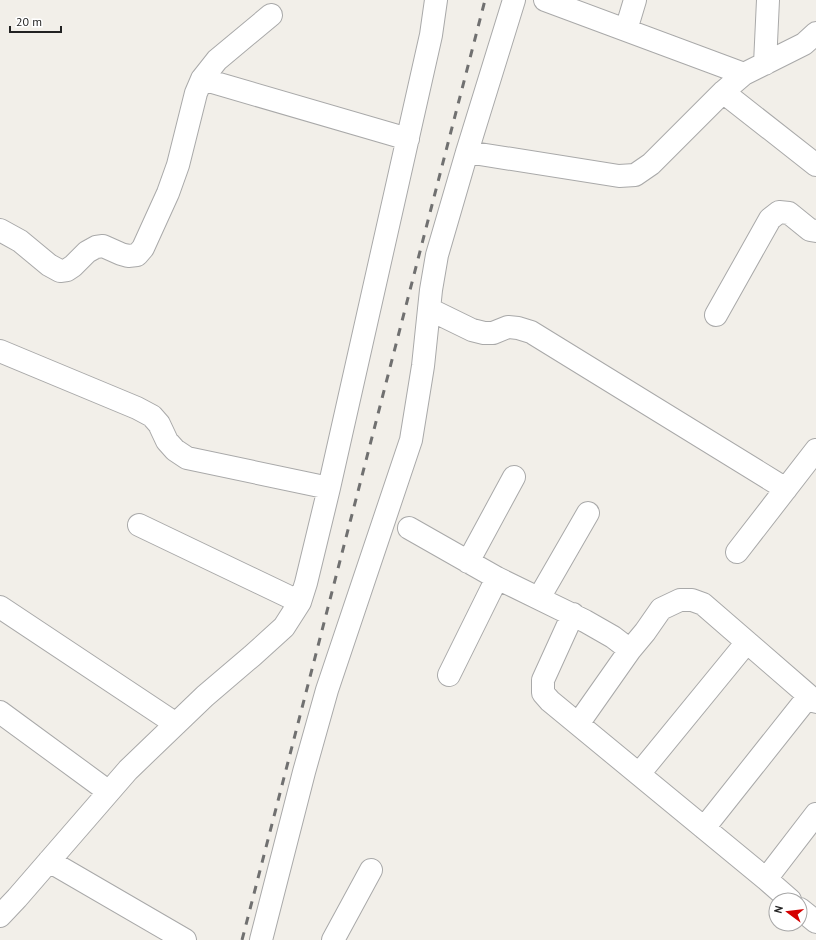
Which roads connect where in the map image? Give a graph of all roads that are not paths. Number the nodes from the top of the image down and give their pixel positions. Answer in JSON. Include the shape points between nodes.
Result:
{"nodes":[{"id":1,"x":436,"y":0,"type":"edge"},
{"id":2,"x":514,"y":0,"type":"edge"},
{"id":3,"x":545,"y":0,"type":"edge"},
{"id":4,"x":635,"y":0,"type":"edge"},
{"id":5,"x":768,"y":0,"type":"edge"},
{"id":6,"x":271,"y":15,"type":"dead end"},
{"id":7,"x":626,"y":30,"type":"junction"},
{"id":8,"x":812,"y":43,"type":"edge"},
{"id":9,"x":765,"y":64,"type":"junction"},
{"id":10,"x":744,"y":74,"type":"junction"},
{"id":11,"x":202,"y":79,"type":"junction"},
{"id":12,"x":723,"y":92,"type":"junction"},
{"id":13,"x":408,"y":138,"type":"junction"},
{"id":14,"x":467,"y":152,"type":"junction"},
{"id":15,"x":816,"y":165,"type":"edge"},
{"id":16,"x":0,"y":230,"type":"edge"},
{"id":17,"x":816,"y":231,"type":"edge"},
{"id":18,"x":429,"y":309,"type":"junction"},
{"id":19,"x":716,"y":315,"type":"dead end"},
{"id":20,"x":0,"y":350,"type":"edge"},
{"id":21,"x":816,"y":450,"type":"edge"},
{"id":22,"x":514,"y":477,"type":"dead end"},
{"id":23,"x":329,"y":488,"type":"junction"},
{"id":24,"x":786,"y":489,"type":"junction"},
{"id":25,"x":588,"y":513,"type":"dead end"},
{"id":26,"x":139,"y":525,"type":"dead end"},
{"id":27,"x":409,"y":528,"type":"dead end"},
{"id":28,"x":737,"y":552,"type":"dead end"},
{"id":29,"x":468,"y":562,"type":"junction"},
{"id":30,"x":497,"y":578,"type":"junction"},
{"id":31,"x":539,"y":598,"type":"junction"},
{"id":32,"x":300,"y":602,"type":"junction"},
{"id":33,"x":0,"y":607,"type":"edge"},
{"id":34,"x":572,"y":614,"type":"junction"},
{"id":35,"x":747,"y":642,"type":"junction"},
{"id":36,"x":630,"y":650,"type":"junction"},
{"id":37,"x":450,"y":675,"type":"dead end"},
{"id":38,"x":812,"y":699,"type":"edge"},
{"id":39,"x":0,"y":712,"type":"edge"},
{"id":40,"x":176,"y":724,"type":"junction"},
{"id":41,"x":578,"y":724,"type":"junction"},
{"id":42,"x":639,"y":774,"type":"junction"},
{"id":43,"x":109,"y":792,"type":"junction"},
{"id":44,"x":816,"y":814,"type":"edge"},
{"id":45,"x":704,"y":828,"type":"junction"},
{"id":46,"x":49,"y":860,"type":"junction"},
{"id":47,"x":371,"y":870,"type":"dead end"},
{"id":48,"x":766,"y":879,"type":"junction"},
{"id":49,"x":781,"y":892,"type":"edge"},
{"id":50,"x":808,"y":915,"type":"edge"},
{"id":51,"x":0,"y":916,"type":"edge"},
{"id":52,"x":816,"y":922,"type":"edge"},
{"id":53,"x":185,"y":940,"type":"edge"},
{"id":54,"x":261,"y":940,"type":"edge"},
{"id":55,"x":333,"y":940,"type":"edge"}],
"edges":[{"from":1,"to":13,"type":"street","via":[[431,35]]},
{"from":2,"to":14,"type":"street"},
{"from":3,"to":7,"type":"street"},
{"from":4,"to":7,"type":"street"},
{"from":5,"to":9,"type":"street"},
{"from":6,"to":11,"type":"street","via":[[217,60]]},
{"from":7,"to":10,"type":"street"},
{"from":8,"to":9,"type":"street"},
{"from":9,"to":10,"type":"street"},
{"from":10,"to":12,"type":"street"},
{"from":11,"to":13,"type":"street"},
{"from":11,"to":16,"type":"street","via":[[168,193],[143,248],[137,255],[128,256],[104,246],[96,247],[87,252],[74,266],[60,271],[20,241]]},
{"from":12,"to":14,"type":"street","via":[[651,164],[635,175],[619,176]]},
{"from":12,"to":15,"type":"street"},
{"from":13,"to":23,"type":"street"},
{"from":14,"to":18,"type":"street","via":[[437,256]]},
{"from":17,"to":19,"type":"street","via":[[810,230],[789,213],[779,212],[770,219]]},
{"from":18,"to":24,"type":"street","via":[[472,330],[484,333],[493,333],[508,327],[531,332]]},
{"from":18,"to":54,"type":"street","via":[[411,440],[327,690]]},
{"from":20,"to":23,"type":"street","via":[[152,416],[171,446],[187,458]]},
{"from":21,"to":24,"type":"street"},
{"from":22,"to":29,"type":"street"},
{"from":23,"to":32,"type":"street"},
{"from":24,"to":28,"type":"street"},
{"from":25,"to":31,"type":"street"},
{"from":26,"to":32,"type":"street"},
{"from":27,"to":29,"type":"street"},
{"from":29,"to":30,"type":"street"},
{"from":30,"to":31,"type":"street"},
{"from":30,"to":37,"type":"street"},
{"from":31,"to":34,"type":"street"},
{"from":32,"to":40,"type":"street","via":[[284,627]]},
{"from":33,"to":40,"type":"street"},
{"from":34,"to":36,"type":"street"},
{"from":34,"to":41,"type":"street","via":[[543,680],[543,693]]},
{"from":35,"to":36,"type":"street","via":[[703,604],[692,600],[680,600],[661,609]]},
{"from":35,"to":38,"type":"street"},
{"from":35,"to":42,"type":"street"},
{"from":36,"to":41,"type":"street"},
{"from":38,"to":45,"type":"street"},
{"from":39,"to":43,"type":"street"},
{"from":40,"to":43,"type":"street"},
{"from":41,"to":42,"type":"street"},
{"from":42,"to":45,"type":"street"},
{"from":43,"to":46,"type":"street"},
{"from":44,"to":48,"type":"street"},
{"from":45,"to":48,"type":"street"},
{"from":46,"to":51,"type":"street"},
{"from":46,"to":53,"type":"street"},
{"from":47,"to":55,"type":"street"},
{"from":48,"to":49,"type":"street"},
{"from":50,"to":52,"type":"street"}]}
